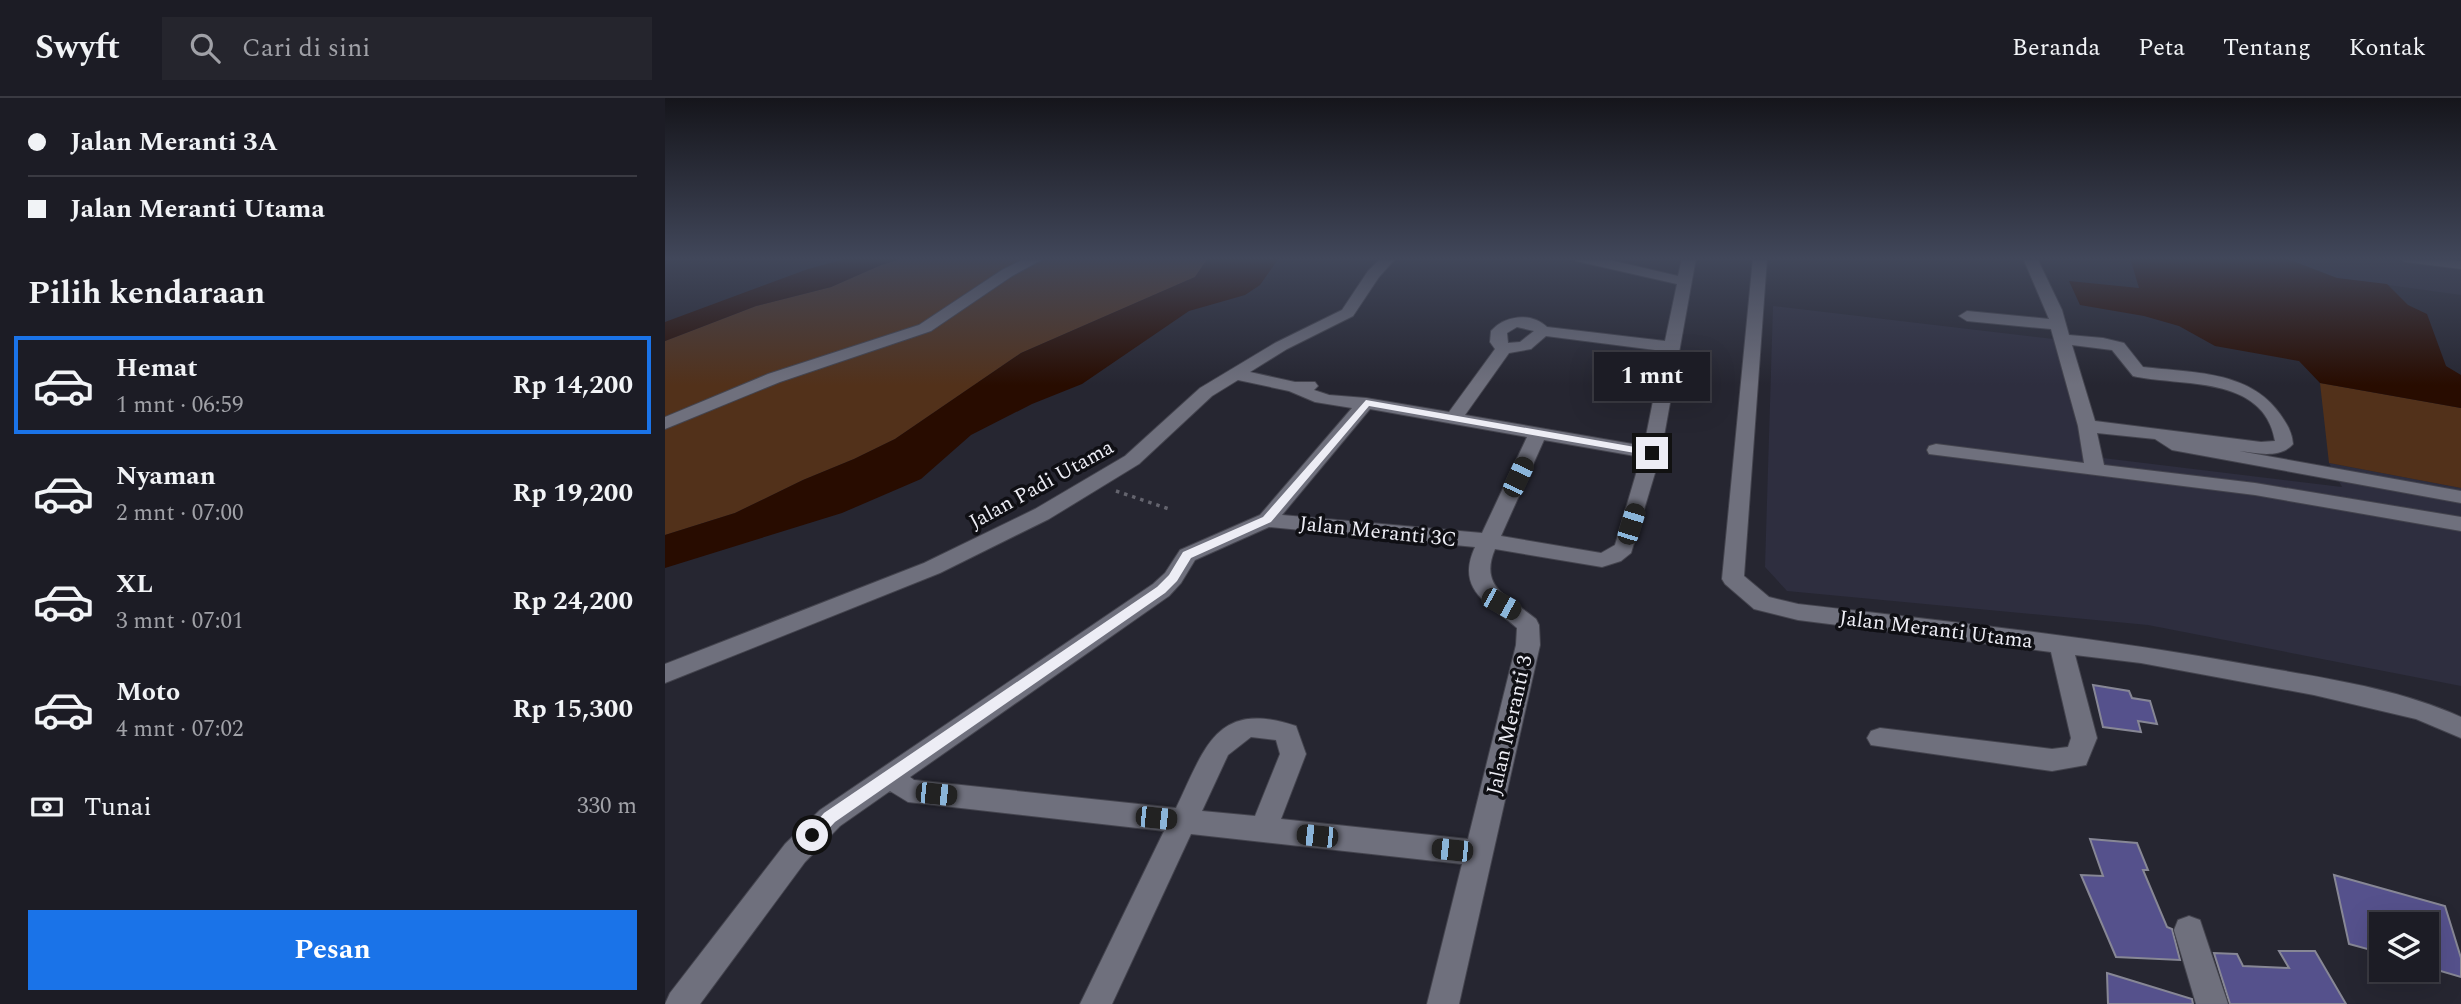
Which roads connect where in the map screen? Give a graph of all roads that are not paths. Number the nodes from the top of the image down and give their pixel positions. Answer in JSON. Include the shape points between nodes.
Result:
{"nodes":[{"id":1,"x":966,"y":300,"type":"edge"},
{"id":2,"x":1356,"y":300,"type":"edge"},
{"id":3,"x":1681,"y":300,"type":"edge"},
{"id":4,"x":1756,"y":300,"type":"edge"},
{"id":5,"x":2050,"y":300,"type":"edge"},
{"id":6,"x":1967,"y":316,"type":"dead end"},
{"id":7,"x":1542,"y":331,"type":"junction"},
{"id":8,"x":2061,"y":332,"type":"junction"},
{"id":9,"x":1672,"y":347,"type":"junction"},
{"id":10,"x":1504,"y":348,"type":"junction"},
{"id":11,"x":1236,"y":374,"type":"junction"},
{"id":12,"x":1366,"y":403,"type":"junction"},
{"id":13,"x":1453,"y":419,"type":"junction"},
{"id":14,"x":665,"y":424,"type":"edge"},
{"id":15,"x":2087,"y":425,"type":"junction"},
{"id":16,"x":2160,"y":433,"type":"junction"},
{"id":17,"x":1537,"y":435,"type":"junction"},
{"id":18,"x":1935,"y":450,"type":"dead end"},
{"id":19,"x":1652,"y":453,"type":"junction"},
{"id":20,"x":2095,"y":470,"type":"junction"},
{"id":21,"x":2461,"y":497,"type":"edge"},
{"id":22,"x":1267,"y":520,"type":"junction"},
{"id":23,"x":2461,"y":524,"type":"edge"},
{"id":24,"x":1489,"y":541,"type":"junction"},
{"id":25,"x":2061,"y":645,"type":"junction"},
{"id":26,"x":665,"y":674,"type":"edge"},
{"id":27,"x":2461,"y":728,"type":"edge"},
{"id":28,"x":1880,"y":738,"type":"dead end"},
{"id":29,"x":890,"y":776,"type":"junction"},
{"id":30,"x":1183,"y":821,"type":"junction"},
{"id":31,"x":1263,"y":830,"type":"junction"},
{"id":32,"x":1479,"y":853,"type":"junction"},
{"id":33,"x":2189,"y":930,"type":"dead end"},
{"id":34,"x":684,"y":1004,"type":"edge"},
{"id":35,"x":1096,"y":1004,"type":"edge"},
{"id":36,"x":1443,"y":1004,"type":"edge"},
{"id":37,"x":2212,"y":1004,"type":"edge"}],
"edges":[{"from":1,"to":14,"type":"street","via":[[925,328],[774,378]]},
{"from":2,"to":11,"type":"street","name":"Jalan Padi Utama","via":[[1348,313]]},
{"from":3,"to":9,"type":"street","name":"Jalan Meranti 3C"},
{"from":4,"to":25,"type":"street","name":"Jalan Meranti Utama","via":[[1733,579],[1762,603],[1798,612]]},
{"from":5,"to":8,"type":"street"},
{"from":6,"to":8,"type":"street"},
{"from":7,"to":9,"type":"street"},
{"from":7,"to":10,"type":"street","via":[[1533,344],[1522,349]]},
{"from":7,"to":10,"type":"street","via":[[1531,323],[1507,324],[1499,331],[1498,342]]},
{"from":8,"to":15,"type":"street"},
{"from":8,"to":16,"type":"street","via":[[2123,351],[2139,372],[2238,387],[2267,407],[2284,444],[2261,448]]},
{"from":9,"to":19,"type":"street","name":"Jalan Meranti 3C"},
{"from":10,"to":13,"type":"street"},
{"from":11,"to":12,"type":"street","via":[[1339,403]]},
{"from":11,"to":26,"type":"street","name":"Jalan Padi Utama","via":[[1206,392],[1132,460],[1042,514],[932,568]]},
{"from":12,"to":13,"type":"street"},
{"from":12,"to":22,"type":"street"},
{"from":13,"to":17,"type":"street"},
{"from":15,"to":16,"type":"street"},
{"from":15,"to":20,"type":"street"},
{"from":16,"to":21,"type":"street","via":[[2166,441],[2189,449]]},
{"from":17,"to":19,"type":"street"},
{"from":17,"to":24,"type":"street","name":"Jalan Meranti 3"},
{"from":18,"to":20,"type":"street"},
{"from":19,"to":24,"type":"street","name":"Jalan Meranti 3C","via":[[1624,548],[1614,556],[1602,559]]},
{"from":20,"to":23,"type":"street","via":[[2255,489]]},
{"from":22,"to":24,"type":"street","name":"Jalan Meranti 3C"},
{"from":22,"to":29,"type":"street","via":[[1187,555],[1161,590]]},
{"from":24,"to":32,"type":"street","name":"Jalan Meranti 3","via":[[1479,562],[1479,582],[1489,597],[1528,625],[1528,645]]},
{"from":25,"to":27,"type":"street","name":"Jalan Meranti Utama","via":[[2141,654],[2314,686],[2421,710]]},
{"from":25,"to":28,"type":"street","via":[[2084,738],[2077,757],[2052,760]]},
{"from":29,"to":30,"type":"street","via":[[908,792]]},
{"from":29,"to":34,"type":"street","via":[[830,818],[795,853]]},
{"from":30,"to":31,"type":"street"},
{"from":30,"to":31,"type":"street","via":[[1218,748],[1238,729],[1262,724],[1287,733],[1293,754]]},
{"from":30,"to":35,"type":"street"},
{"from":31,"to":32,"type":"street"},
{"from":32,"to":36,"type":"street","name":"Jalan Meranti 3"},
{"from":33,"to":37,"type":"street"}]}
